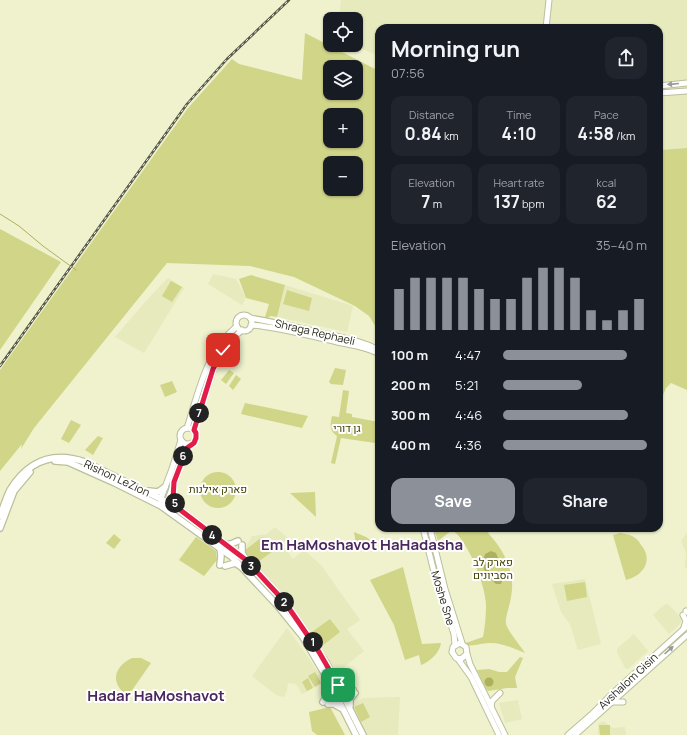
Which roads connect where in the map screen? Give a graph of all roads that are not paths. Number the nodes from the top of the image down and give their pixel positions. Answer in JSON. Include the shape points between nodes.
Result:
{"nodes":[{"id":1,"x":549,"y":0,"type":"edge"},
{"id":2,"x":546,"y":24,"type":"edge"},
{"id":3,"x":687,"y":83,"type":"edge"},
{"id":4,"x":663,"y":86,"type":"edge"},
{"id":5,"x":687,"y":91,"type":"edge"},
{"id":6,"x":663,"y":93,"type":"edge"},
{"id":7,"x":250,"y":318,"type":"junction"},
{"id":8,"x":251,"y":325,"type":"junction"},
{"id":9,"x":237,"y":326,"type":"junction"},
{"id":10,"x":242,"y":330,"type":"junction"},
{"id":11,"x":375,"y":348,"type":"edge"},
{"id":12,"x":375,"y":352,"type":"edge"},
{"id":13,"x":187,"y":428,"type":"junction"},
{"id":14,"x":194,"y":430,"type":"junction"},
{"id":15,"x":181,"y":440,"type":"junction"},
{"id":16,"x":192,"y":444,"type":"junction"},
{"id":17,"x":174,"y":482,"type":"junction"},
{"id":18,"x":165,"y":486,"type":"junction"},
{"id":19,"x":12,"y":491,"type":"junction"},
{"id":20,"x":145,"y":491,"type":"junction"},
{"id":21,"x":161,"y":498,"type":"junction"},
{"id":22,"x":167,"y":502,"type":"junction"},
{"id":23,"x":161,"y":506,"type":"junction"},
{"id":24,"x":179,"y":509,"type":"junction"},
{"id":25,"x":0,"y":516,"type":"edge"},
{"id":26,"x":0,"y":528,"type":"edge"},
{"id":27,"x":424,"y":532,"type":"edge"},
{"id":28,"x":431,"y":532,"type":"edge"},
{"id":29,"x":226,"y":545,"type":"junction"},
{"id":30,"x":220,"y":547,"type":"junction"},
{"id":31,"x":246,"y":560,"type":"junction"},
{"id":32,"x":242,"y":567,"type":"junction"},
{"id":33,"x":685,"y":613,"type":"edge"},
{"id":34,"x":685,"y":627,"type":"edge"},
{"id":35,"x":687,"y":635,"type":"edge"},
{"id":36,"x":462,"y":643,"type":"junction"},
{"id":37,"x":455,"y":645,"type":"junction"},
{"id":38,"x":467,"y":654,"type":"junction"},
{"id":39,"x":458,"y":658,"type":"junction"},
{"id":40,"x":330,"y":683,"type":"junction"},
{"id":41,"x":338,"y":685,"type":"junction"},
{"id":42,"x":500,"y":693,"type":"dead end"},
{"id":43,"x":623,"y":702,"type":"dead end"},
{"id":44,"x":610,"y":704,"type":"junction"},
{"id":45,"x":350,"y":708,"type":"junction"},
{"id":46,"x":492,"y":710,"type":"junction"},
{"id":47,"x":343,"y":711,"type":"junction"},
{"id":48,"x":356,"y":735,"type":"edge"},
{"id":49,"x":363,"y":735,"type":"edge"},
{"id":50,"x":499,"y":735,"type":"edge"},
{"id":51,"x":505,"y":735,"type":"edge"},
{"id":52,"x":568,"y":735,"type":"edge"},
{"id":53,"x":575,"y":735,"type":"edge"}],
"edges":[{"from":1,"to":2,"type":"street"},
{"from":3,"to":4,"type":"street","one_way":true},
{"from":5,"to":6,"type":"street"},
{"from":7,"to":8,"type":"street"},
{"from":7,"to":9,"type":"street","via":[[244,315],[239,317],[236,321]]},
{"from":7,"to":11,"type":"street","name":"Shraga Rephaeli"},
{"from":8,"to":10,"type":"street","via":[[249,329]]},
{"from":8,"to":12,"type":"street","name":"Shraga Rephaeli","via":[[267,326]]},
{"from":9,"to":10,"type":"street"},
{"from":9,"to":13,"type":"street","via":[[226,335],[206,369]]},
{"from":10,"to":14,"type":"street","via":[[230,341],[216,362]]},
{"from":13,"to":14,"type":"street"},
{"from":13,"to":15,"type":"street","via":[[181,432]]},
{"from":14,"to":16,"type":"street","via":[[196,438]]},
{"from":15,"to":16,"type":"street","via":[[184,444]]},
{"from":15,"to":18,"type":"street"},
{"from":16,"to":17,"type":"street","via":[[187,448]]},
{"from":17,"to":22,"type":"street"},
{"from":17,"to":24,"type":"main road","via":[[173,499]]},
{"from":18,"to":20,"type":"main road","via":[[158,492]]},
{"from":18,"to":21,"type":"street"},
{"from":19,"to":20,"type":"main road","name":"Rishon LeZion","via":[[21,475],[34,465],[54,458],[72,458]]},
{"from":19,"to":23,"type":"main road","name":"Rishon LeZion","via":[[34,468],[54,461],[68,462]]},
{"from":19,"to":25,"type":"main road"},
{"from":19,"to":26,"type":"main road"},
{"from":20,"to":21,"type":"main road","name":"Rishon LeZion"},
{"from":21,"to":22,"type":"main road","name":"Rishon LeZion"},
{"from":21,"to":23,"type":"street"},
{"from":22,"to":23,"type":"street"},
{"from":22,"to":24,"type":"main road","name":"Rishon LeZion"},
{"from":23,"to":30,"type":"main road","name":"Rishon LeZion"},
{"from":24,"to":29,"type":"main road","name":"Rishon LeZion"},
{"from":27,"to":37,"type":"street","name":"Moshe Sne"},
{"from":28,"to":36,"type":"street","name":"Moshe Sne"},
{"from":29,"to":31,"type":"main road","name":"Rishon LeZion"},
{"from":29,"to":31,"type":"main road","via":[[240,543]]},
{"from":30,"to":32,"type":"main road","name":"Rishon LeZion"},
{"from":30,"to":32,"type":"main road","via":[[223,565],[235,563]]},
{"from":31,"to":41,"type":"main road","name":"Rishon LeZion","via":[[284,601]]},
{"from":32,"to":40,"type":"main road","name":"Rishon LeZion","via":[[303,637]]},
{"from":33,"to":34,"type":"street"},
{"from":34,"to":52,"type":"street","name":"Avshalom Gisin"},
{"from":44,"to":35,"type":"street","name":"Avshalom Gisin","one_way":true},
{"from":36,"to":37,"type":"street"},
{"from":36,"to":38,"type":"street"},
{"from":37,"to":39,"type":"street","via":[[452,654]]},
{"from":38,"to":39,"type":"street","via":[[463,658]]},
{"from":38,"to":46,"type":"street"},
{"from":39,"to":50,"type":"street","via":[[467,670]]},
{"from":40,"to":47,"type":"main road","name":"Rishon LeZion"},
{"from":40,"to":47,"type":"main road","via":[[326,703],[337,705]]},
{"from":41,"to":45,"type":"main road","name":"Rishon LeZion"},
{"from":41,"to":45,"type":"main road","via":[[354,691],[350,699]]},
{"from":42,"to":46,"type":"street","via":[[492,701]]},
{"from":43,"to":44,"type":"street","via":[[616,701]]},
{"from":44,"to":53,"type":"street","name":"Avshalom Gisin"},
{"from":45,"to":49,"type":"main road","name":"Rishon LeZion"},
{"from":46,"to":51,"type":"street"},
{"from":47,"to":48,"type":"main road","name":"Rishon LeZion"}]}
